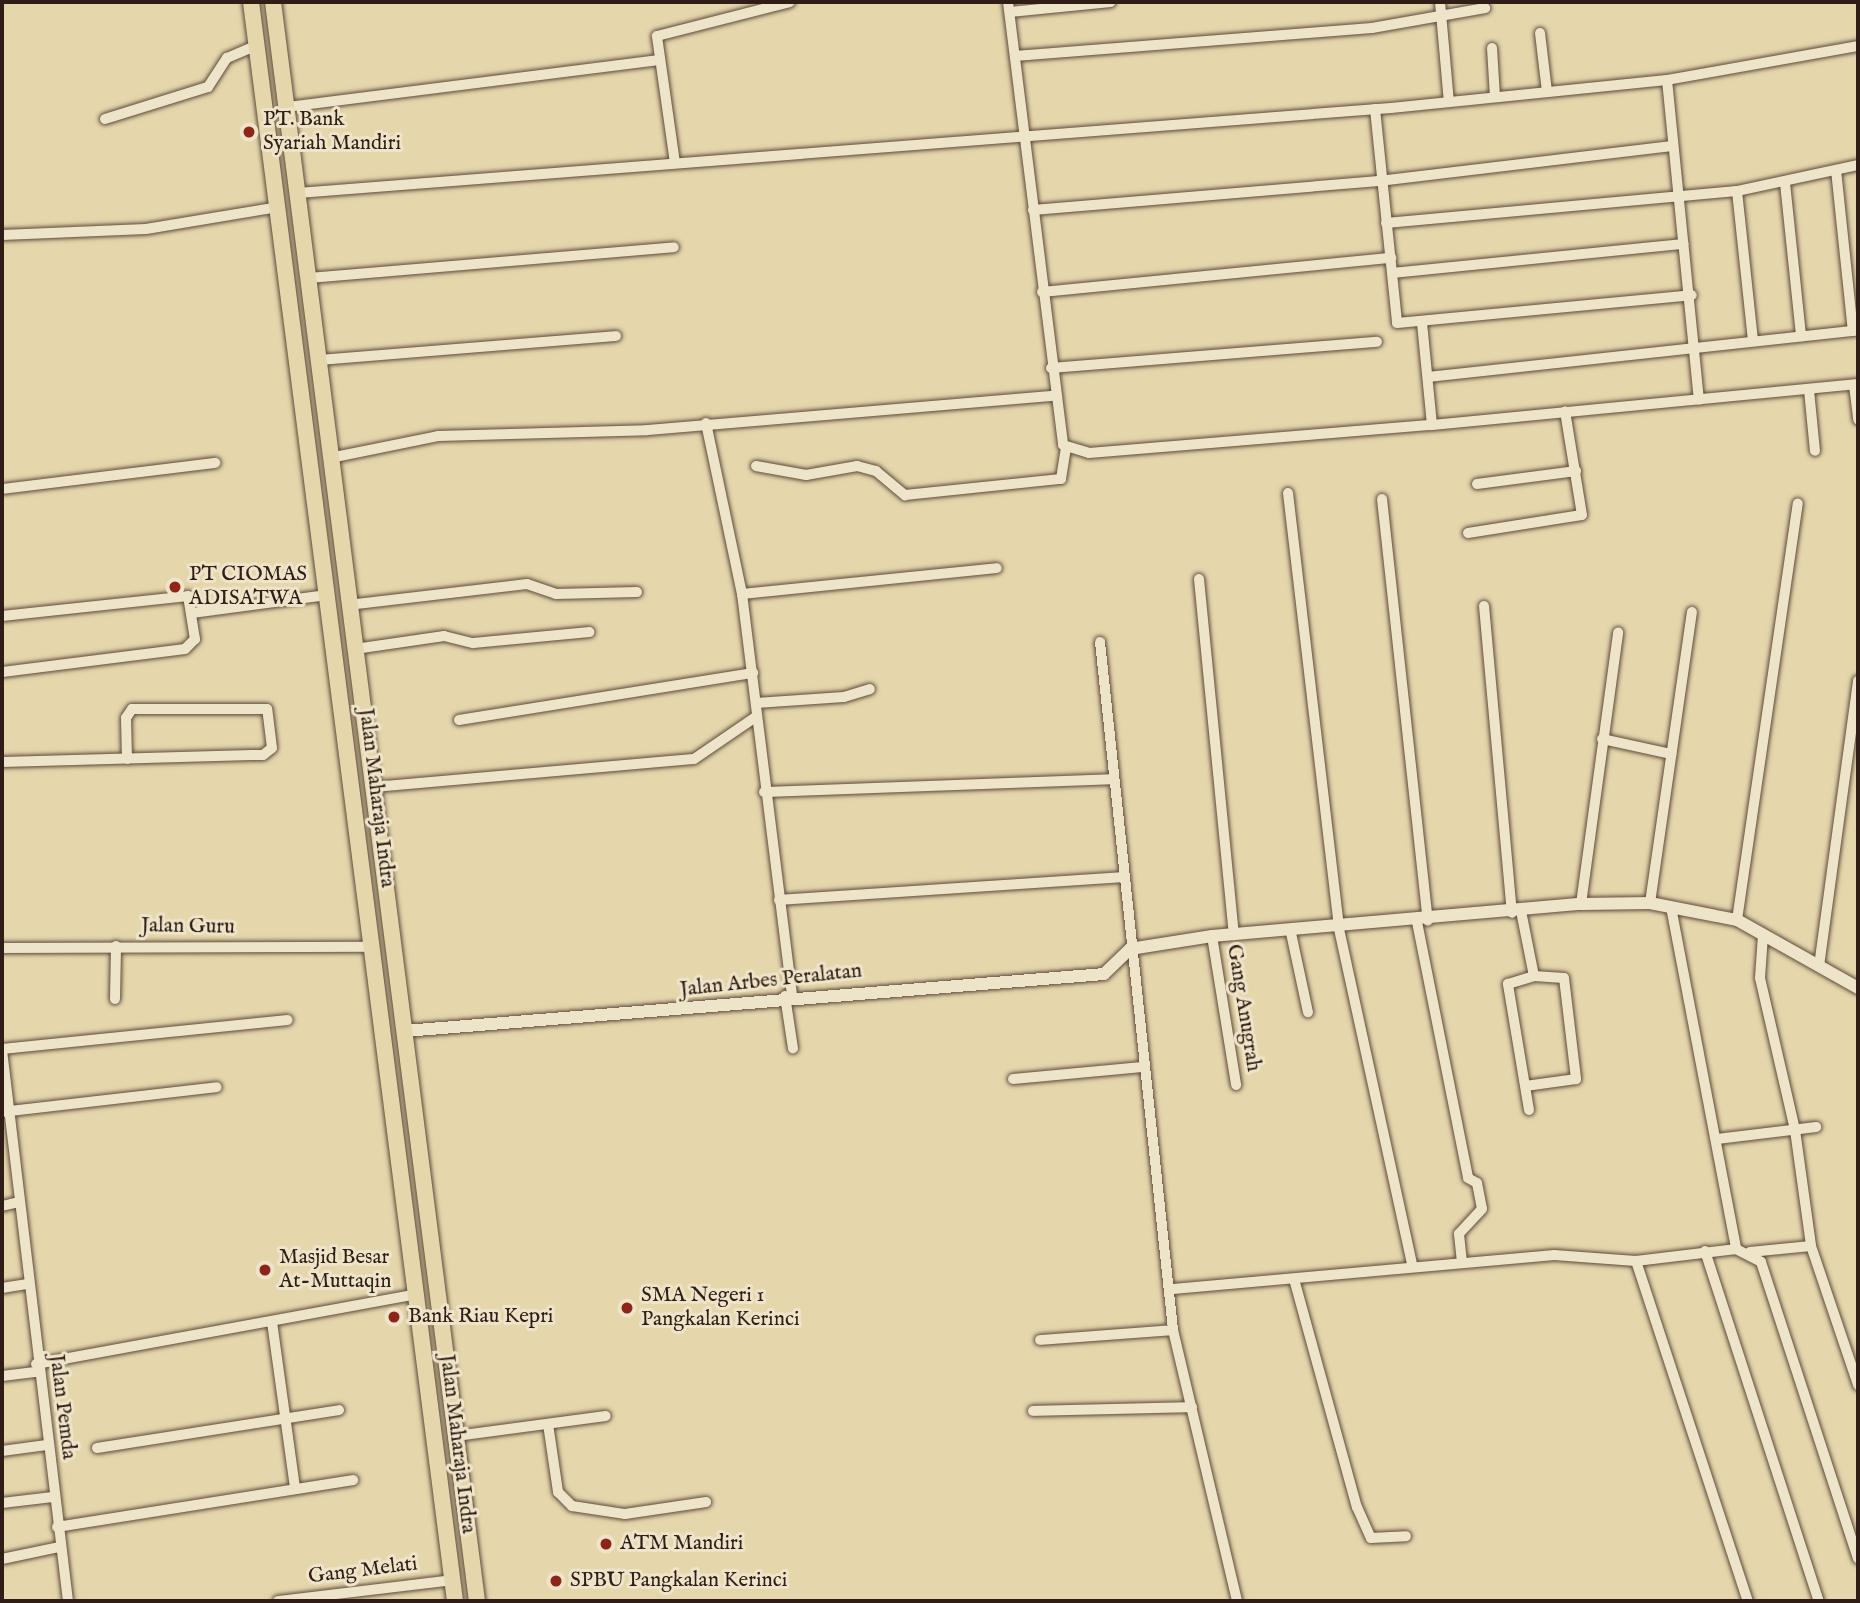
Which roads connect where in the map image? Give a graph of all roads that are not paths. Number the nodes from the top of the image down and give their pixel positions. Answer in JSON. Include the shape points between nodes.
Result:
{"nodes":[{"id":1,"x":251,"y":2,"type":"edge"},
{"id":2,"x":273,"y":2,"type":"edge"},
{"id":3,"x":790,"y":2,"type":"edge"},
{"id":4,"x":1111,"y":2,"type":"edge"},
{"id":5,"x":1440,"y":2,"type":"edge"},
{"id":6,"x":1009,"y":7,"type":"edge"},
{"id":7,"x":1485,"y":8,"type":"dead end"},
{"id":8,"x":1441,"y":17,"type":"junction"},
{"id":9,"x":1540,"y":33,"type":"dead end"},
{"id":10,"x":258,"y":45,"type":"junction"},
{"id":11,"x":1858,"y":46,"type":"edge"},
{"id":12,"x":1492,"y":48,"type":"dead end"},
{"id":13,"x":1014,"y":56,"type":"junction"},
{"id":14,"x":658,"y":60,"type":"junction"},
{"id":15,"x":1667,"y":80,"type":"junction"},
{"id":16,"x":1547,"y":92,"type":"junction"},
{"id":17,"x":1495,"y":97,"type":"junction"},
{"id":18,"x":1449,"y":102,"type":"junction"},
{"id":19,"x":287,"y":107,"type":"junction"},
{"id":20,"x":1375,"y":109,"type":"junction"},
{"id":21,"x":105,"y":119,"type":"dead end"},
{"id":22,"x":1024,"y":135,"type":"junction"},
{"id":23,"x":1672,"y":146,"type":"junction"},
{"id":24,"x":675,"y":163,"type":"junction"},
{"id":25,"x":1858,"y":165,"type":"edge"},
{"id":26,"x":1836,"y":170,"type":"junction"},
{"id":27,"x":1380,"y":181,"type":"junction"},
{"id":28,"x":1785,"y":183,"type":"junction"},
{"id":29,"x":1737,"y":191,"type":"junction"},
{"id":30,"x":298,"y":193,"type":"junction"},
{"id":31,"x":1680,"y":197,"type":"junction"},
{"id":32,"x":273,"y":208,"type":"junction"},
{"id":33,"x":1032,"y":211,"type":"junction"},
{"id":34,"x":1386,"y":223,"type":"junction"},
{"id":35,"x":2,"y":235,"type":"edge"},
{"id":36,"x":1684,"y":244,"type":"junction"},
{"id":37,"x":674,"y":247,"type":"dead end"},
{"id":38,"x":1391,"y":258,"type":"junction"},
{"id":39,"x":1392,"y":273,"type":"junction"},
{"id":40,"x":308,"y":278,"type":"junction"},
{"id":41,"x":1042,"y":292,"type":"junction"},
{"id":42,"x":1692,"y":295,"type":"junction"},
{"id":43,"x":1422,"y":323,"type":"junction"},
{"id":44,"x":1856,"y":330,"type":"edge"},
{"id":45,"x":616,"y":336,"type":"dead end"},
{"id":46,"x":1801,"y":336,"type":"junction"},
{"id":47,"x":1753,"y":340,"type":"junction"},
{"id":48,"x":1377,"y":342,"type":"dead end"},
{"id":49,"x":1694,"y":349,"type":"junction"},
{"id":50,"x":318,"y":359,"type":"junction"},
{"id":51,"x":1051,"y":368,"type":"junction"},
{"id":52,"x":1429,"y":377,"type":"junction"},
{"id":53,"x":1856,"y":385,"type":"edge"},
{"id":54,"x":1809,"y":390,"type":"junction"},
{"id":55,"x":1055,"y":396,"type":"junction"},
{"id":56,"x":1699,"y":399,"type":"junction"},
{"id":57,"x":1566,"y":411,"type":"junction"},
{"id":58,"x":1858,"y":420,"type":"edge"},
{"id":59,"x":706,"y":423,"type":"junction"},
{"id":60,"x":1432,"y":425,"type":"junction"},
{"id":61,"x":1066,"y":448,"type":"junction"},
{"id":62,"x":1815,"y":451,"type":"dead end"},
{"id":63,"x":330,"y":458,"type":"junction"},
{"id":64,"x":215,"y":463,"type":"dead end"},
{"id":65,"x":756,"y":466,"type":"dead end"},
{"id":66,"x":1576,"y":471,"type":"junction"},
{"id":67,"x":1477,"y":484,"type":"dead end"},
{"id":68,"x":2,"y":489,"type":"edge"},
{"id":69,"x":1288,"y":493,"type":"dead end"},
{"id":70,"x":1382,"y":499,"type":"dead end"},
{"id":71,"x":1798,"y":503,"type":"dead end"},
{"id":72,"x":1468,"y":533,"type":"dead end"},
{"id":73,"x":997,"y":568,"type":"dead end"},
{"id":74,"x":1199,"y":579,"type":"dead end"},
{"id":75,"x":637,"y":592,"type":"dead end"},
{"id":76,"x":742,"y":594,"type":"junction"},
{"id":77,"x":327,"y":595,"type":"junction"},
{"id":78,"x":348,"y":605,"type":"junction"},
{"id":79,"x":1485,"y":606,"type":"dead end"},
{"id":80,"x":1692,"y":612,"type":"dead end"},
{"id":81,"x":192,"y":613,"type":"junction"},
{"id":82,"x":2,"y":616,"type":"edge"},
{"id":83,"x":589,"y":632,"type":"dead end"},
{"id":84,"x":1618,"y":633,"type":"dead end"},
{"id":85,"x":1100,"y":642,"type":"dead end"},
{"id":86,"x":355,"y":649,"type":"junction"},
{"id":87,"x":2,"y":671,"type":"edge"},
{"id":88,"x":753,"y":673,"type":"junction"},
{"id":89,"x":1858,"y":681,"type":"edge"},
{"id":90,"x":870,"y":689,"type":"dead end"},
{"id":91,"x":755,"y":703,"type":"junction"},
{"id":92,"x":757,"y":716,"type":"junction"},
{"id":93,"x":459,"y":720,"type":"dead end"},
{"id":94,"x":1602,"y":739,"type":"junction"},
{"id":95,"x":1671,"y":754,"type":"junction"},
{"id":96,"x":127,"y":759,"type":"junction"},
{"id":97,"x":2,"y":762,"type":"edge"},
{"id":98,"x":1113,"y":779,"type":"junction"},
{"id":99,"x":373,"y":787,"type":"junction"},
{"id":100,"x":764,"y":792,"type":"junction"},
{"id":101,"x":1123,"y":877,"type":"junction"},
{"id":102,"x":779,"y":900,"type":"junction"},
{"id":103,"x":1650,"y":903,"type":"junction"},
{"id":104,"x":1581,"y":904,"type":"junction"},
{"id":105,"x":1671,"y":907,"type":"junction"},
{"id":106,"x":1516,"y":912,"type":"junction"},
{"id":107,"x":390,"y":913,"type":"junction"},
{"id":108,"x":370,"y":915,"type":"junction"},
{"id":109,"x":1737,"y":920,"type":"junction"},
{"id":110,"x":1422,"y":921,"type":"junction"},
{"id":111,"x":1339,"y":929,"type":"junction"},
{"id":112,"x":1291,"y":933,"type":"junction"},
{"id":113,"x":1234,"y":935,"type":"junction"},
{"id":114,"x":1763,"y":935,"type":"junction"},
{"id":115,"x":1213,"y":936,"type":"junction"},
{"id":116,"x":116,"y":946,"type":"junction"},
{"id":117,"x":374,"y":947,"type":"junction"},
{"id":118,"x":2,"y":948,"type":"edge"},
{"id":119,"x":1130,"y":949,"type":"junction"},
{"id":120,"x":1819,"y":967,"type":"junction"},
{"id":121,"x":1534,"y":976,"type":"junction"},
{"id":122,"x":1858,"y":988,"type":"edge"},
{"id":123,"x":788,"y":996,"type":"junction"},
{"id":124,"x":115,"y":999,"type":"dead end"},
{"id":125,"x":1308,"y":1012,"type":"dead end"},
{"id":126,"x":288,"y":1020,"type":"dead end"},
{"id":127,"x":405,"y":1031,"type":"junction"},
{"id":128,"x":793,"y":1048,"type":"dead end"},
{"id":129,"x":2,"y":1049,"type":"edge"},
{"id":130,"x":1142,"y":1067,"type":"junction"},
{"id":131,"x":1013,"y":1079,"type":"dead end"},
{"id":132,"x":1236,"y":1086,"type":"dead end"},
{"id":133,"x":1525,"y":1086,"type":"junction"},
{"id":134,"x":217,"y":1087,"type":"dead end"},
{"id":135,"x":1529,"y":1110,"type":"dead end"},
{"id":136,"x":6,"y":1111,"type":"edge"},
{"id":137,"x":1816,"y":1127,"type":"dead end"},
{"id":138,"x":1795,"y":1129,"type":"junction"},
{"id":139,"x":1717,"y":1139,"type":"junction"},
{"id":140,"x":20,"y":1202,"type":"junction"},
{"id":141,"x":2,"y":1206,"type":"edge"},
{"id":142,"x":1811,"y":1246,"type":"junction"},
{"id":143,"x":1736,"y":1249,"type":"junction"},
{"id":144,"x":1705,"y":1251,"type":"junction"},
{"id":145,"x":1749,"y":1252,"type":"junction"},
{"id":146,"x":1636,"y":1261,"type":"junction"},
{"id":147,"x":1462,"y":1263,"type":"junction"},
{"id":148,"x":1413,"y":1267,"type":"junction"},
{"id":149,"x":1294,"y":1279,"type":"junction"},
{"id":150,"x":28,"y":1284,"type":"junction"},
{"id":151,"x":2,"y":1288,"type":"edge"},
{"id":152,"x":1173,"y":1289,"type":"junction"},
{"id":153,"x":416,"y":1294,"type":"junction"},
{"id":154,"x":272,"y":1322,"type":"junction"},
{"id":155,"x":1173,"y":1330,"type":"junction"},
{"id":156,"x":1040,"y":1340,"type":"dead end"},
{"id":157,"x":37,"y":1368,"type":"junction"},
{"id":158,"x":2,"y":1376,"type":"edge"},
{"id":159,"x":1858,"y":1385,"type":"edge"},
{"id":160,"x":1192,"y":1407,"type":"junction"},
{"id":161,"x":339,"y":1410,"type":"dead end"},
{"id":162,"x":1033,"y":1411,"type":"dead end"},
{"id":163,"x":606,"y":1416,"type":"dead end"},
{"id":164,"x":285,"y":1417,"type":"junction"},
{"id":165,"x":548,"y":1424,"type":"junction"},
{"id":166,"x":456,"y":1436,"type":"junction"},
{"id":167,"x":47,"y":1445,"type":"junction"},
{"id":168,"x":97,"y":1448,"type":"dead end"},
{"id":169,"x":2,"y":1451,"type":"edge"},
{"id":170,"x":353,"y":1480,"type":"dead end"},
{"id":171,"x":295,"y":1487,"type":"junction"},
{"id":172,"x":53,"y":1497,"type":"junction"},
{"id":173,"x":706,"y":1502,"type":"dead end"},
{"id":174,"x":2,"y":1503,"type":"edge"},
{"id":175,"x":57,"y":1527,"type":"junction"},
{"id":176,"x":1406,"y":1536,"type":"dead end"},
{"id":177,"x":59,"y":1547,"type":"junction"},
{"id":178,"x":2,"y":1559,"type":"edge"},
{"id":179,"x":1858,"y":1559,"type":"edge"},
{"id":180,"x":453,"y":1580,"type":"junction"},
{"id":181,"x":68,"y":1601,"type":"edge"},
{"id":182,"x":278,"y":1601,"type":"edge"},
{"id":183,"x":455,"y":1601,"type":"edge"},
{"id":184,"x":477,"y":1601,"type":"edge"},
{"id":185,"x":1237,"y":1601,"type":"edge"},
{"id":186,"x":1748,"y":1601,"type":"edge"},
{"id":187,"x":1819,"y":1601,"type":"edge"}],
"edges":[{"from":1,"to":10,"type":"highway","name":"Jalan Maharaja Indra"},
{"from":2,"to":19,"type":"highway","name":"Jalan Maharaja Indra"},
{"from":3,"to":14,"type":"street","via":[[657,36]]},
{"from":4,"to":6,"type":"street"},
{"from":5,"to":8,"type":"street"},
{"from":6,"to":13,"type":"street"},
{"from":7,"to":8,"type":"street"},
{"from":8,"to":13,"type":"street"},
{"from":8,"to":18,"type":"street"},
{"from":9,"to":16,"type":"street"},
{"from":10,"to":21,"type":"street","via":[[225,60],[213,84]]},
{"from":10,"to":32,"type":"highway","name":"Jalan Maharaja Indra"},
{"from":11,"to":15,"type":"street"},
{"from":12,"to":17,"type":"street"},
{"from":13,"to":22,"type":"street"},
{"from":14,"to":19,"type":"street"},
{"from":14,"to":24,"type":"street"},
{"from":15,"to":16,"type":"street"},
{"from":15,"to":23,"type":"street"},
{"from":16,"to":17,"type":"street"},
{"from":17,"to":18,"type":"street"},
{"from":18,"to":20,"type":"street"},
{"from":19,"to":30,"type":"highway","name":"Jalan Maharaja Indra"},
{"from":20,"to":22,"type":"street"},
{"from":20,"to":27,"type":"street"},
{"from":22,"to":24,"type":"street"},
{"from":22,"to":33,"type":"street"},
{"from":23,"to":27,"type":"street"},
{"from":23,"to":31,"type":"street"},
{"from":24,"to":30,"type":"street"},
{"from":25,"to":26,"type":"street"},
{"from":26,"to":28,"type":"street"},
{"from":26,"to":44,"type":"street"},
{"from":27,"to":33,"type":"street"},
{"from":27,"to":34,"type":"street"},
{"from":28,"to":29,"type":"street"},
{"from":28,"to":46,"type":"street"},
{"from":29,"to":31,"type":"street"},
{"from":29,"to":47,"type":"street"},
{"from":30,"to":40,"type":"highway","name":"Jalan Maharaja Indra"},
{"from":31,"to":34,"type":"street"},
{"from":31,"to":36,"type":"street"},
{"from":32,"to":35,"type":"street","via":[[146,229]]},
{"from":32,"to":77,"type":"highway","name":"Jalan Maharaja Indra"},
{"from":33,"to":41,"type":"street"},
{"from":34,"to":38,"type":"street"},
{"from":36,"to":39,"type":"street"},
{"from":36,"to":42,"type":"street"},
{"from":37,"to":40,"type":"street"},
{"from":38,"to":39,"type":"street"},
{"from":38,"to":41,"type":"street"},
{"from":39,"to":43,"type":"street","via":[[1396,322]]},
{"from":40,"to":50,"type":"highway","name":"Jalan Maharaja Indra"},
{"from":41,"to":51,"type":"street"},
{"from":42,"to":43,"type":"street"},
{"from":42,"to":49,"type":"street"},
{"from":43,"to":52,"type":"street"},
{"from":44,"to":46,"type":"street"},
{"from":45,"to":50,"type":"street"},
{"from":46,"to":47,"type":"street"},
{"from":47,"to":49,"type":"street"},
{"from":48,"to":51,"type":"street"},
{"from":49,"to":52,"type":"street"},
{"from":49,"to":56,"type":"street"},
{"from":50,"to":63,"type":"highway","name":"Jalan Maharaja Indra"},
{"from":51,"to":55,"type":"street"},
{"from":52,"to":60,"type":"street"},
{"from":53,"to":54,"type":"street"},
{"from":53,"to":58,"type":"street"},
{"from":54,"to":56,"type":"street"},
{"from":54,"to":62,"type":"street"},
{"from":55,"to":59,"type":"street"},
{"from":55,"to":61,"type":"street"},
{"from":56,"to":57,"type":"street"},
{"from":57,"to":60,"type":"street"},
{"from":57,"to":66,"type":"street"},
{"from":59,"to":63,"type":"street","via":[[438,436]]},
{"from":59,"to":76,"type":"street"},
{"from":60,"to":61,"type":"street","via":[[1089,453]]},
{"from":61,"to":65,"type":"street","via":[[1061,479],[905,495],[876,471],[857,466],[806,475]]},
{"from":63,"to":78,"type":"highway","name":"Jalan Maharaja Indra"},
{"from":64,"to":68,"type":"street"},
{"from":66,"to":67,"type":"street"},
{"from":66,"to":72,"type":"street","via":[[1584,512],[1579,518]]},
{"from":69,"to":111,"type":"street"},
{"from":70,"to":110,"type":"street"},
{"from":71,"to":109,"type":"street"},
{"from":73,"to":76,"type":"street"},
{"from":74,"to":113,"type":"street"},
{"from":75,"to":78,"type":"street","via":[[556,594],[527,584]]},
{"from":76,"to":88,"type":"street"},
{"from":77,"to":81,"type":"street"},
{"from":77,"to":108,"type":"highway","name":"Jalan Maharaja Indra"},
{"from":78,"to":86,"type":"highway","name":"Jalan Maharaja Indra"},
{"from":79,"to":106,"type":"street"},
{"from":80,"to":95,"type":"street"},
{"from":81,"to":82,"type":"street","via":[[185,596]]},
{"from":81,"to":87,"type":"street","via":[[195,639],[185,649]]},
{"from":83,"to":86,"type":"street","via":[[473,643],[444,636]]},
{"from":84,"to":94,"type":"street"},
{"from":85,"to":98,"type":"street"},
{"from":86,"to":99,"type":"highway","name":"Jalan Maharaja Indra"},
{"from":88,"to":91,"type":"street"},
{"from":88,"to":93,"type":"street"},
{"from":89,"to":120,"type":"street"},
{"from":90,"to":91,"type":"street","via":[[844,697]]},
{"from":91,"to":92,"type":"street"},
{"from":92,"to":99,"type":"street","via":[[694,759]]},
{"from":92,"to":100,"type":"street"},
{"from":94,"to":95,"type":"street"},
{"from":94,"to":104,"type":"street"},
{"from":95,"to":103,"type":"street"},
{"from":96,"to":96,"type":"street","via":[[263,755],[272,748],[267,709],[132,709],[126,718]]},
{"from":96,"to":97,"type":"street"},
{"from":98,"to":100,"type":"street"},
{"from":98,"to":101,"type":"street"},
{"from":99,"to":107,"type":"highway","name":"Jalan Maharaja Indra"},
{"from":100,"to":102,"type":"street"},
{"from":101,"to":102,"type":"street"},
{"from":101,"to":119,"type":"street"},
{"from":102,"to":123,"type":"street"},
{"from":103,"to":104,"type":"street"},
{"from":103,"to":105,"type":"street"},
{"from":104,"to":106,"type":"street"},
{"from":105,"to":109,"type":"street"},
{"from":105,"to":139,"type":"street"},
{"from":106,"to":110,"type":"street"},
{"from":106,"to":121,"type":"street"},
{"from":107,"to":108,"type":"highway"},
{"from":107,"to":127,"type":"highway","name":"Jalan Maharaja Indra"},
{"from":108,"to":117,"type":"highway","name":"Jalan Maharaja Indra"},
{"from":109,"to":114,"type":"street"},
{"from":110,"to":111,"type":"street"},
{"from":110,"to":147,"type":"street","via":[[1468,1178],[1477,1183],[1482,1209],[1459,1234]]},
{"from":111,"to":112,"type":"street"},
{"from":111,"to":148,"type":"street"},
{"from":112,"to":113,"type":"street"},
{"from":112,"to":125,"type":"street"},
{"from":113,"to":115,"type":"street"},
{"from":114,"to":120,"type":"street"},
{"from":114,"to":138,"type":"street","via":[[1760,978]]},
{"from":115,"to":119,"type":"street"},
{"from":115,"to":132,"type":"street","name":"Gang Anugrah"},
{"from":116,"to":117,"type":"street","name":"Jalan Guru"},
{"from":116,"to":118,"type":"street","name":"Jalan Guru"},
{"from":116,"to":124,"type":"street"},
{"from":117,"to":153,"type":"highway","name":"Jalan Maharaja Indra"},
{"from":119,"to":123,"type":"street","name":"Jalan Arbes Peralatan","via":[[1104,974]]},
{"from":119,"to":130,"type":"street"},
{"from":120,"to":122,"type":"street"},
{"from":121,"to":133,"type":"street","via":[[1508,984]]},
{"from":121,"to":133,"type":"street","via":[[1564,978],[1576,1079]]},
{"from":123,"to":127,"type":"street","name":"Jalan Arbes Peralatan","via":[[611,1018]]},
{"from":123,"to":128,"type":"street"},
{"from":126,"to":129,"type":"street"},
{"from":127,"to":166,"type":"highway","name":"Jalan Maharaja Indra"},
{"from":129,"to":136,"type":"street","name":"Jalan Pemda"},
{"from":130,"to":131,"type":"street"},
{"from":130,"to":152,"type":"street"},
{"from":133,"to":135,"type":"street"},
{"from":134,"to":136,"type":"street"},
{"from":136,"to":140,"type":"street","name":"Jalan Pemda"},
{"from":137,"to":138,"type":"street"},
{"from":138,"to":139,"type":"street"},
{"from":138,"to":142,"type":"street"},
{"from":139,"to":143,"type":"street"},
{"from":140,"to":141,"type":"street"},
{"from":140,"to":150,"type":"street","name":"Jalan Pemda"},
{"from":142,"to":145,"type":"street"},
{"from":142,"to":159,"type":"street"},
{"from":143,"to":144,"type":"street"},
{"from":143,"to":145,"type":"street"},
{"from":144,"to":146,"type":"street"},
{"from":144,"to":187,"type":"street"},
{"from":145,"to":179,"type":"street","via":[[1761,1262]]},
{"from":146,"to":147,"type":"street","via":[[1554,1255]]},
{"from":146,"to":186,"type":"street"},
{"from":147,"to":148,"type":"street"},
{"from":148,"to":149,"type":"street"},
{"from":149,"to":152,"type":"street"},
{"from":149,"to":176,"type":"street","via":[[1357,1507],[1371,1538],[1386,1542]]},
{"from":150,"to":151,"type":"street"},
{"from":150,"to":157,"type":"street","name":"Jalan Pemda"},
{"from":152,"to":155,"type":"street"},
{"from":153,"to":154,"type":"street"},
{"from":153,"to":180,"type":"highway","name":"Jalan Maharaja Indra"},
{"from":154,"to":157,"type":"street"},
{"from":154,"to":164,"type":"street"},
{"from":155,"to":156,"type":"street"},
{"from":155,"to":160,"type":"street"},
{"from":157,"to":158,"type":"street"},
{"from":157,"to":167,"type":"street","name":"Jalan Pemda"},
{"from":160,"to":162,"type":"street"},
{"from":160,"to":185,"type":"street"},
{"from":161,"to":164,"type":"street"},
{"from":163,"to":165,"type":"street"},
{"from":164,"to":168,"type":"street"},
{"from":164,"to":171,"type":"street"},
{"from":165,"to":166,"type":"street"},
{"from":165,"to":173,"type":"street","via":[[558,1492],[572,1506],[625,1514]]},
{"from":166,"to":184,"type":"highway","name":"Jalan Maharaja Indra"},
{"from":167,"to":169,"type":"street"},
{"from":167,"to":172,"type":"street","name":"Jalan Pemda"},
{"from":170,"to":171,"type":"street"},
{"from":171,"to":175,"type":"street"},
{"from":172,"to":174,"type":"street"},
{"from":172,"to":175,"type":"street","name":"Jalan Pemda"},
{"from":175,"to":177,"type":"street","name":"Jalan Pemda"},
{"from":177,"to":178,"type":"street"},
{"from":177,"to":181,"type":"street","name":"Jalan Pemda"},
{"from":180,"to":182,"type":"street","name":"Gang Melati"},
{"from":180,"to":183,"type":"highway","name":"Jalan Maharaja Indra"}]}
